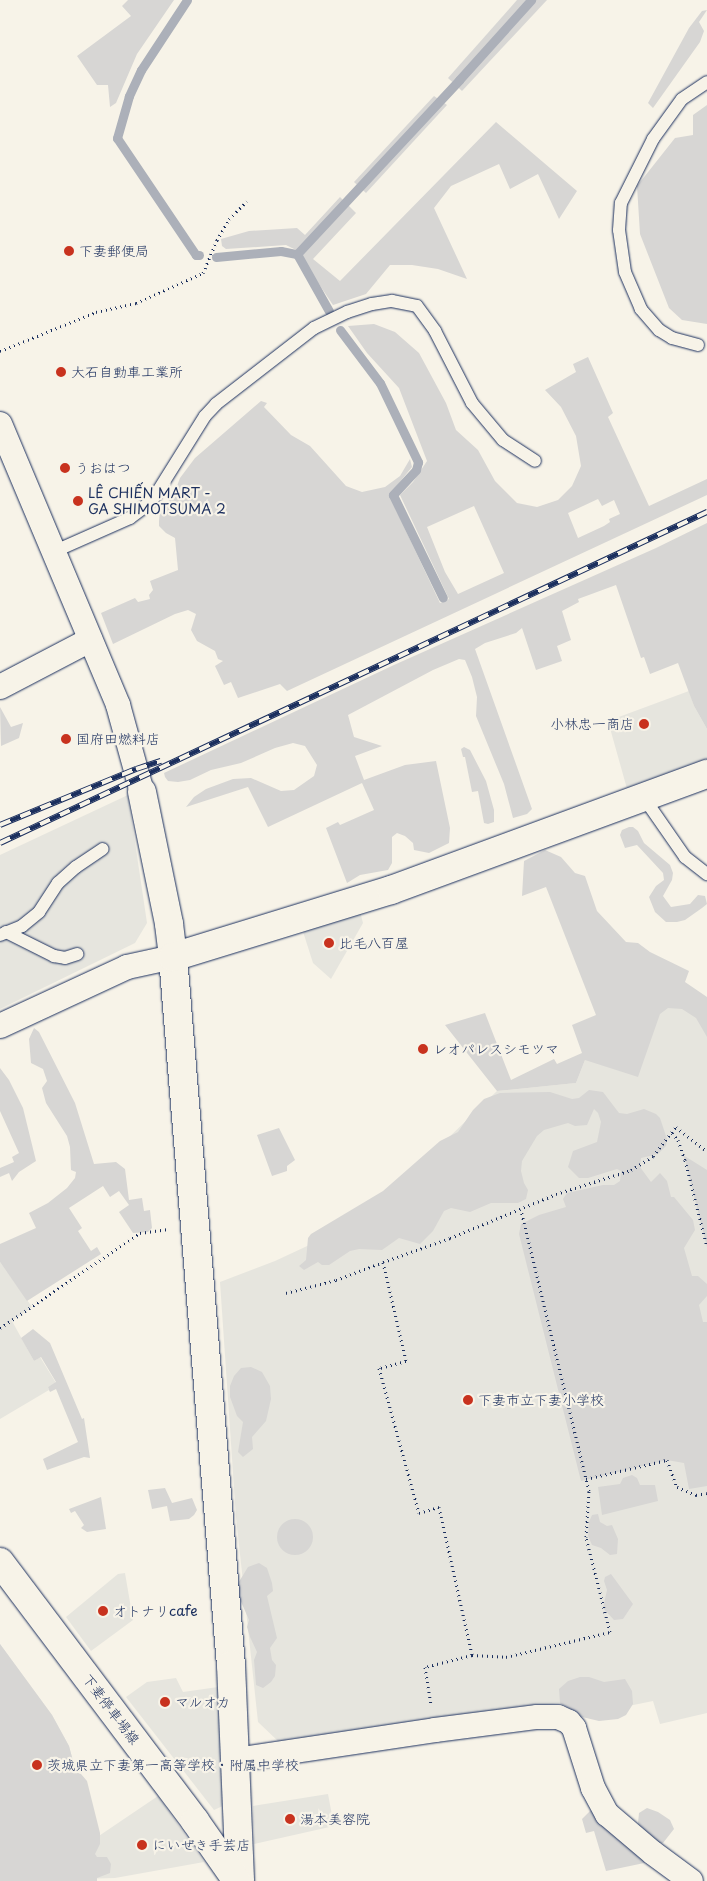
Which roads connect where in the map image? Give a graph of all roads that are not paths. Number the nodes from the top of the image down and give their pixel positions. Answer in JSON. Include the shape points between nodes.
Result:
{"nodes":[{"id":1,"x":707,"y":82,"type":"edge"},
{"id":2,"x":698,"y":346,"type":"dead end"},
{"id":3,"x":0,"y":424,"type":"edge"},
{"id":4,"x":535,"y":461,"type":"dead end"},
{"id":5,"x":53,"y":552,"type":"junction"},
{"id":6,"x":90,"y":640,"type":"junction"},
{"id":7,"x":0,"y":688,"type":"edge"},
{"id":8,"x":707,"y":774,"type":"edge"},
{"id":9,"x":142,"y":792,"type":"joint"},
{"id":10,"x":644,"y":798,"type":"junction"},
{"id":11,"x":103,"y":850,"type":"dead end"},
{"id":12,"x":707,"y":874,"type":"edge"},
{"id":13,"x":3,"y":934,"type":"edge"},
{"id":14,"x":77,"y":954,"type":"dead end"},
{"id":15,"x":173,"y":957,"type":"junction"},
{"id":16,"x":0,"y":1026,"type":"edge"},
{"id":17,"x":0,"y":1562,"type":"edge"},
{"id":18,"x":235,"y":1760,"type":"junction"},
{"id":19,"x":239,"y":1881,"type":"edge"},
{"id":20,"x":691,"y":1881,"type":"edge"}],
"edges":[{"from":1,"to":2,"type":"lane","via":[[682,99],[653,138],[621,202],[619,230],[625,272],[641,309],[659,330]]},
{"from":3,"to":5,"type":"street"},
{"from":4,"to":5,"type":"lane","via":[[503,440],[472,403],[435,331],[417,306],[392,301],[372,304],[314,328],[216,404],[205,416],[155,496],[142,509],[130,518]]},
{"from":5,"to":6,"type":"street"},
{"from":6,"to":7,"type":"street"},
{"from":6,"to":9,"type":"street","via":[[118,705]]},
{"from":8,"to":10,"type":"street"},
{"from":9,"to":15,"type":"street"},
{"from":10,"to":12,"type":"lane","via":[[685,856]]},
{"from":10,"to":15,"type":"street","via":[[391,890]]},
{"from":11,"to":13,"type":"lane","via":[[58,883],[39,912],[22,926]]},
{"from":13,"to":14,"type":"lane","via":[[54,956],[65,958]]},
{"from":15,"to":16,"type":"street","via":[[127,967]]},
{"from":15,"to":18,"type":"street"},
{"from":17,"to":19,"type":"street","name":"下妻停車場線"},
{"from":18,"to":19,"type":"street"},
{"from":18,"to":20,"type":"street","via":[[545,1716],[565,1720],[575,1732],[592,1788],[607,1814]]}]}
